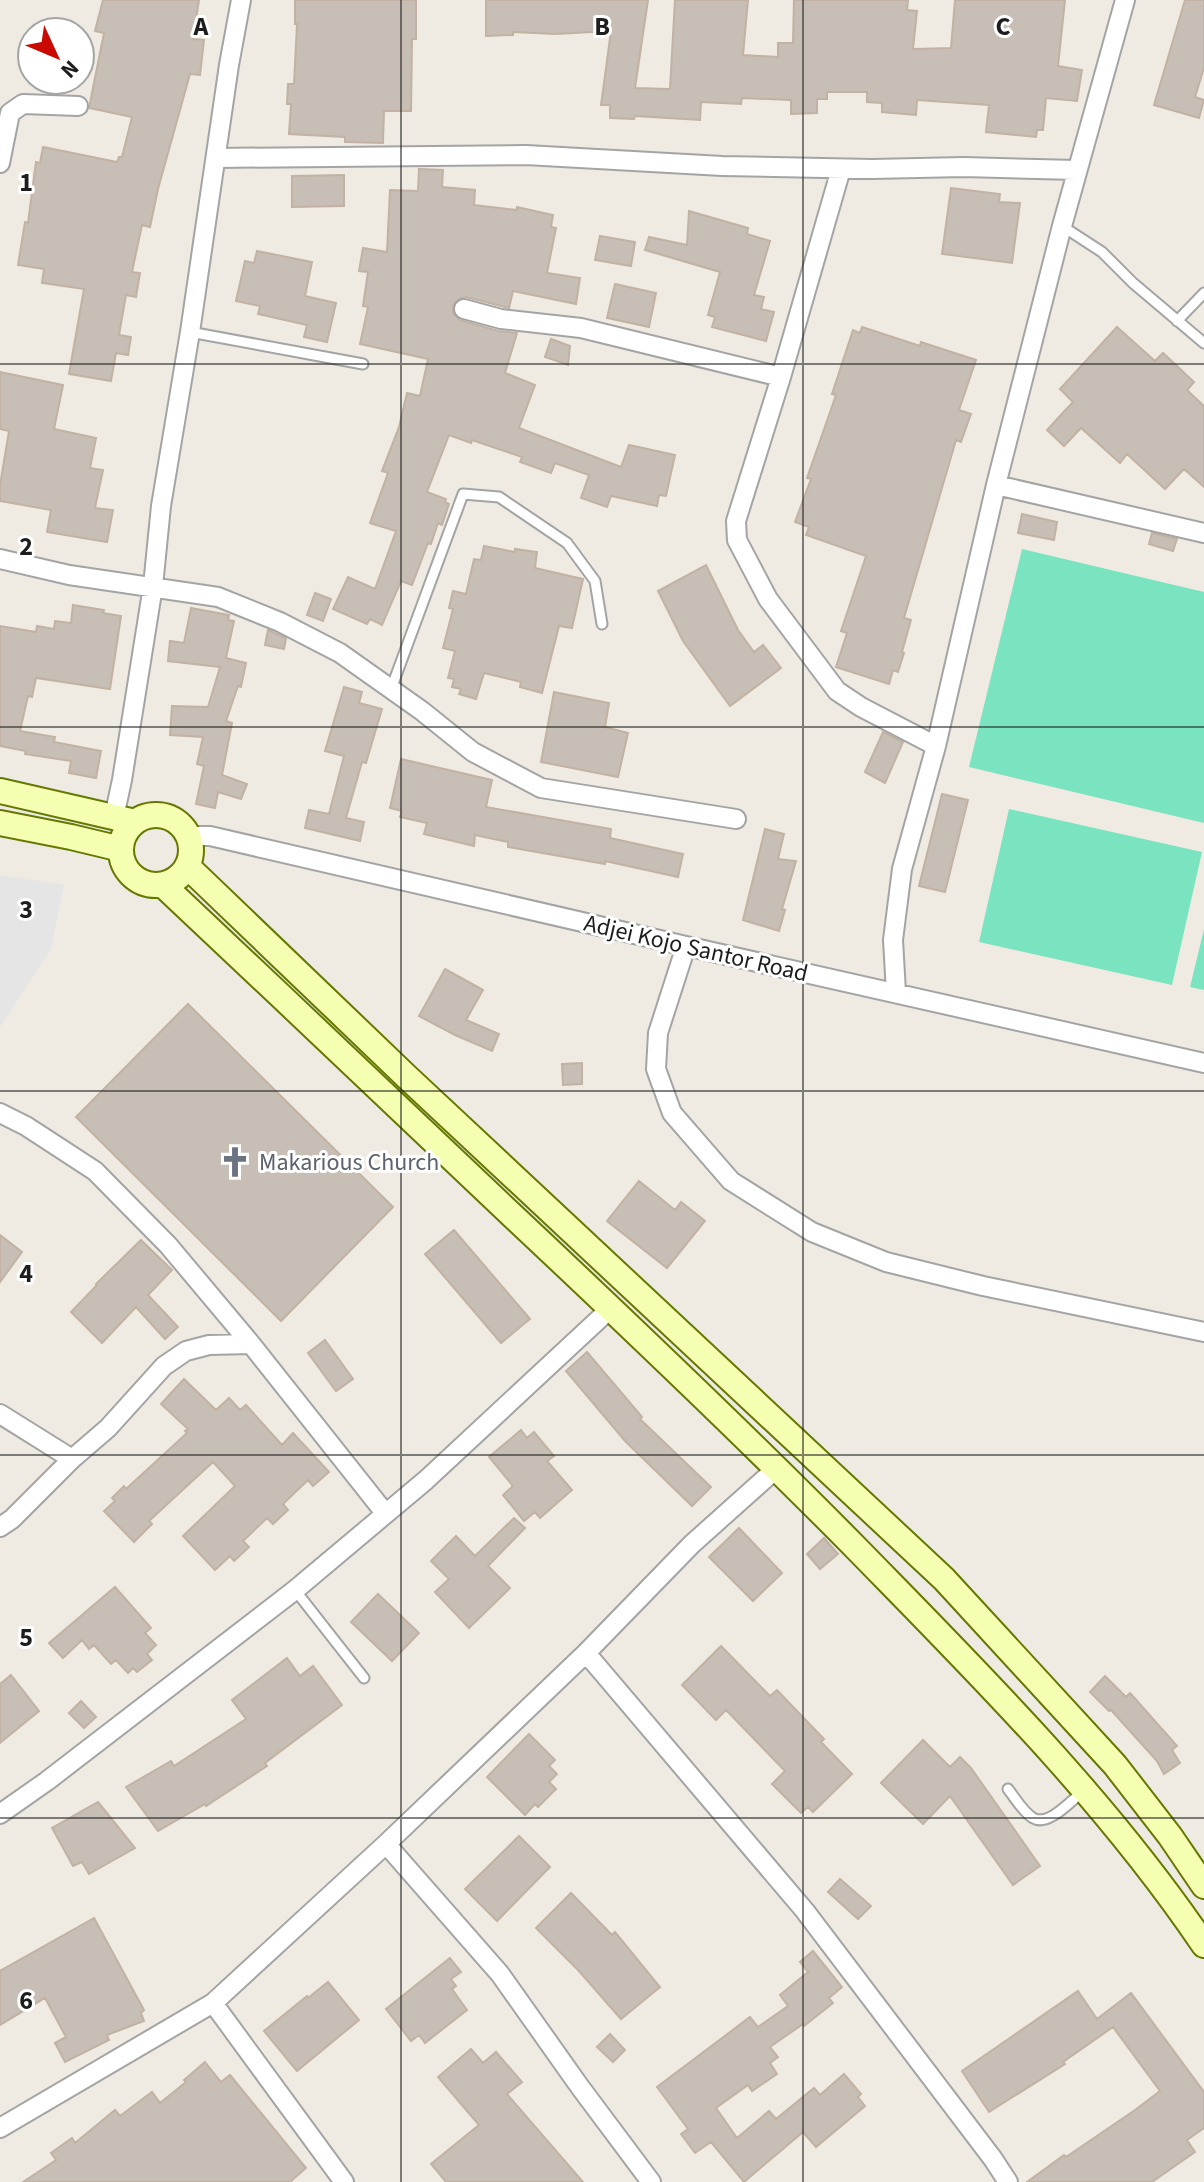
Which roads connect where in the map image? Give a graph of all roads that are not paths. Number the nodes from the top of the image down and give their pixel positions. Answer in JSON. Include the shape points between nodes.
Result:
{"nodes":[{"id":1,"x":241,"y":0,"type":"edge"},
{"id":2,"x":1125,"y":0,"type":"edge"},
{"id":3,"x":78,"y":106,"type":"dead end"},
{"id":4,"x":216,"y":158,"type":"junction"},
{"id":5,"x":0,"y":163,"type":"edge"},
{"id":6,"x":841,"y":169,"type":"junction"},
{"id":7,"x":1077,"y":170,"type":"junction"},
{"id":8,"x":1062,"y":226,"type":"junction"},
{"id":9,"x":1204,"y":293,"type":"edge"},
{"id":10,"x":464,"y":309,"type":"dead end"},
{"id":11,"x":1177,"y":321,"type":"junction"},
{"id":12,"x":190,"y":332,"type":"junction"},
{"id":13,"x":1204,"y":343,"type":"edge"},
{"id":14,"x":363,"y":364,"type":"dead end"},
{"id":15,"x":781,"y":377,"type":"junction"},
{"id":16,"x":996,"y":485,"type":"junction"},
{"id":17,"x":1204,"y":533,"type":"edge"},
{"id":18,"x":0,"y":559,"type":"edge"},
{"id":19,"x":153,"y":586,"type":"junction"},
{"id":20,"x":602,"y":624,"type":"dead end"},
{"id":21,"x":391,"y":689,"type":"junction"},
{"id":22,"x":936,"y":746,"type":"junction"},
{"id":23,"x":0,"y":791,"type":"edge"},
{"id":24,"x":736,"y":819,"type":"dead end"},
{"id":25,"x":125,"y":820,"type":"junction"},
{"id":26,"x":0,"y":823,"type":"edge"},
{"id":27,"x":188,"y":836,"type":"junction"},
{"id":28,"x":121,"y":849,"type":"junction"},
{"id":29,"x":187,"y":866,"type":"junction"},
{"id":30,"x":163,"y":885,"type":"junction"},
{"id":31,"x":686,"y":946,"type":"junction"},
{"id":32,"x":896,"y":992,"type":"junction"},
{"id":33,"x":1204,"y":1063,"type":"edge"},
{"id":34,"x":0,"y":1113,"type":"edge"},
{"id":35,"x":611,"y":1308,"type":"junction"},
{"id":36,"x":1204,"y":1332,"type":"edge"},
{"id":37,"x":251,"y":1344,"type":"junction"},
{"id":38,"x":0,"y":1414,"type":"edge"},
{"id":39,"x":72,"y":1459,"type":"junction"},
{"id":40,"x":777,"y":1468,"type":"junction"},
{"id":41,"x":385,"y":1513,"type":"junction"},
{"id":42,"x":0,"y":1527,"type":"edge"},
{"id":43,"x":295,"y":1590,"type":"junction"},
{"id":44,"x":586,"y":1653,"type":"junction"},
{"id":45,"x":364,"y":1678,"type":"dead end"},
{"id":46,"x":1008,"y":1789,"type":"dead end"},
{"id":47,"x":1084,"y":1790,"type":"junction"},
{"id":48,"x":0,"y":1814,"type":"edge"},
{"id":49,"x":386,"y":1844,"type":"junction"},
{"id":50,"x":1200,"y":1873,"type":"edge"},
{"id":51,"x":1204,"y":1945,"type":"edge"},
{"id":52,"x":213,"y":2003,"type":"junction"},
{"id":53,"x":0,"y":2128,"type":"edge"},
{"id":54,"x":344,"y":2182,"type":"edge"},
{"id":55,"x":651,"y":2182,"type":"edge"},
{"id":56,"x":1008,"y":2182,"type":"edge"}],
"edges":[{"from":1,"to":4,"type":"street"},
{"from":2,"to":7,"type":"street"},
{"from":3,"to":5,"type":"street","via":[[23,104],[10,113]]},
{"from":4,"to":6,"type":"street","via":[[526,155]]},
{"from":4,"to":12,"type":"street"},
{"from":6,"to":7,"type":"street"},
{"from":6,"to":15,"type":"street"},
{"from":7,"to":8,"type":"street"},
{"from":8,"to":11,"type":"lane","via":[[1102,252]]},
{"from":8,"to":16,"type":"street"},
{"from":9,"to":11,"type":"lane"},
{"from":10,"to":15,"type":"street","via":[[581,328]]},
{"from":11,"to":13,"type":"lane"},
{"from":12,"to":14,"type":"lane"},
{"from":12,"to":19,"type":"street"},
{"from":15,"to":22,"type":"street","via":[[736,521],[737,540],[768,599],[837,691]]},
{"from":16,"to":17,"type":"street"},
{"from":16,"to":22,"type":"street"},
{"from":18,"to":19,"type":"street"},
{"from":19,"to":21,"type":"street","via":[[218,597],[280,622],[340,653]]},
{"from":19,"to":25,"type":"street","via":[[122,780]]},
{"from":20,"to":21,"type":"lane","via":[[595,581],[567,543],[499,497],[463,494]]},
{"from":21,"to":24,"type":"street","via":[[473,752],[541,788]]},
{"from":22,"to":32,"type":"street","via":[[902,869],[893,940]]},
{"from":23,"to":25,"type":"street"},
{"from":25,"to":27,"type":"street","via":[[165,816]]},
{"from":25,"to":28,"type":"street"},
{"from":26,"to":28,"type":"street"},
{"from":27,"to":29,"type":"street"},
{"from":27,"to":31,"type":"street","name":"Adjei Kojo Santor Road","via":[[210,836]]},
{"from":28,"to":30,"type":"street","via":[[133,877]]},
{"from":29,"to":30,"type":"street"},
{"from":29,"to":50,"type":"street","via":[[944,1579],[1115,1765]]},
{"from":30,"to":35,"type":"street"},
{"from":31,"to":32,"type":"street","name":"Adjei Kojo Santor Road"},
{"from":31,"to":36,"type":"street","via":[[658,1033],[656,1069],[672,1113],[731,1181],[812,1232],[886,1262]]},
{"from":32,"to":33,"type":"street","name":"Adjei Kojo Santor Road"},
{"from":34,"to":37,"type":"street","via":[[95,1171],[168,1245]]},
{"from":35,"to":40,"type":"street"},
{"from":35,"to":41,"type":"street"},
{"from":37,"to":39,"type":"street","via":[[186,1351],[164,1366]]},
{"from":37,"to":41,"type":"street"},
{"from":38,"to":39,"type":"street"},
{"from":39,"to":42,"type":"street"},
{"from":40,"to":44,"type":"street","via":[[692,1544]]},
{"from":40,"to":47,"type":"street"},
{"from":41,"to":43,"type":"street"},
{"from":43,"to":45,"type":"lane"},
{"from":43,"to":48,"type":"street"},
{"from":44,"to":49,"type":"street"},
{"from":44,"to":56,"type":"street","via":[[805,1911]]},
{"from":46,"to":47,"type":"lane","via":[[1037,1821],[1045,1821]]},
{"from":47,"to":51,"type":"street","via":[[1169,1893]]},
{"from":49,"to":52,"type":"street"},
{"from":49,"to":55,"type":"street","via":[[500,1974]]},
{"from":52,"to":53,"type":"street"},
{"from":52,"to":54,"type":"street"}]}
